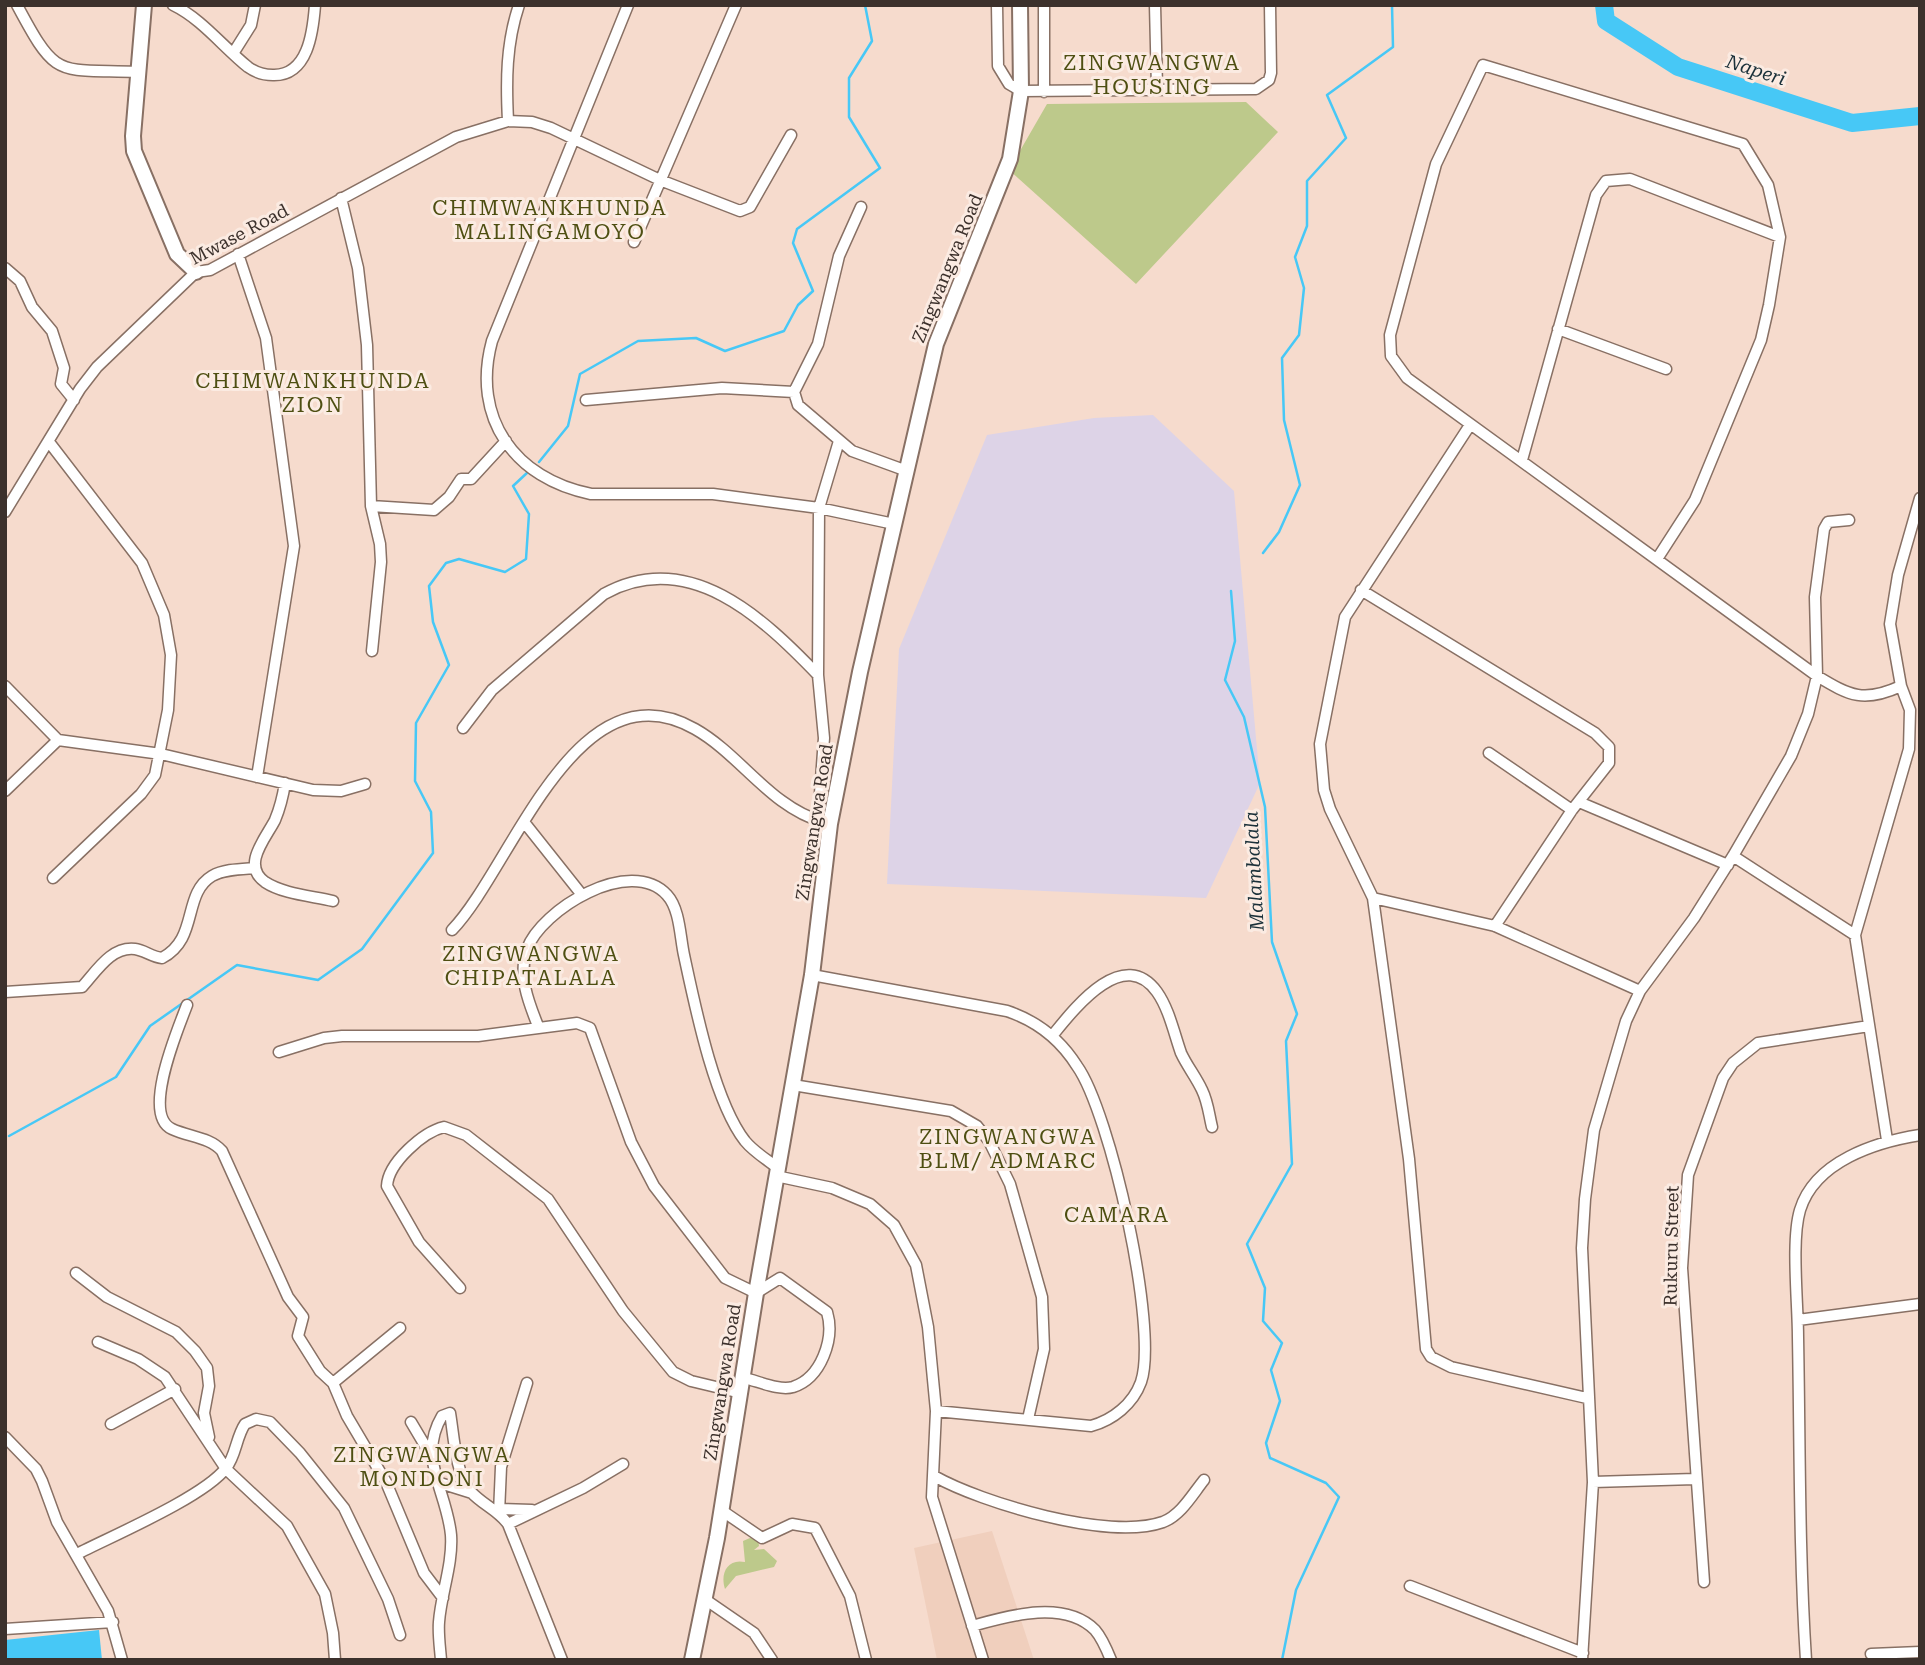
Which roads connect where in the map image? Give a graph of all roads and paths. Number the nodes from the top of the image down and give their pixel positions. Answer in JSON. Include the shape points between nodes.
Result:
{"nodes":[{"id":1,"x":17,"y":5,"type":"edge"},
{"id":2,"x":144,"y":5,"type":"edge"},
{"id":3,"x":173,"y":5,"type":"edge"},
{"id":4,"x":255,"y":5,"type":"edge"},
{"id":5,"x":315,"y":5,"type":"edge"},
{"id":6,"x":519,"y":5,"type":"edge"},
{"id":7,"x":628,"y":5,"type":"edge"},
{"id":8,"x":736,"y":5,"type":"edge"},
{"id":9,"x":997,"y":5,"type":"edge"},
{"id":10,"x":1020,"y":5,"type":"edge"},
{"id":11,"x":1044,"y":5,"type":"edge"},
{"id":12,"x":1155,"y":5,"type":"edge"},
{"id":13,"x":1270,"y":5,"type":"edge"},
{"id":14,"x":234,"y":52,"type":"junction"},
{"id":15,"x":137,"y":72,"type":"junction"},
{"id":16,"x":1157,"y":88,"type":"junction"},
{"id":17,"x":1021,"y":91,"type":"junction"},
{"id":18,"x":1044,"y":92,"type":"junction"},
{"id":19,"x":508,"y":121,"type":"junction"},
{"id":20,"x":792,"y":135,"type":"dead end"},
{"id":21,"x":576,"y":140,"type":"junction"},
{"id":22,"x":660,"y":180,"type":"junction"},
{"id":23,"x":341,"y":198,"type":"junction"},
{"id":24,"x":861,"y":207,"type":"dead end"},
{"id":25,"x":1780,"y":237,"type":"junction"},
{"id":26,"x":634,"y":242,"type":"dead end"},
{"id":27,"x":238,"y":254,"type":"junction"},
{"id":28,"x":5,"y":268,"type":"edge"},
{"id":29,"x":197,"y":272,"type":"junction"},
{"id":30,"x":1558,"y":329,"type":"junction"},
{"id":31,"x":1666,"y":369,"type":"dead end"},
{"id":32,"x":794,"y":392,"type":"junction"},
{"id":33,"x":74,"y":400,"type":"junction"},
{"id":34,"x":586,"y":400,"type":"dead end"},
{"id":35,"x":1470,"y":425,"type":"junction"},
{"id":36,"x":506,"y":441,"type":"junction"},
{"id":37,"x":49,"y":442,"type":"junction"},
{"id":38,"x":839,"y":442,"type":"junction"},
{"id":39,"x":1522,"y":460,"type":"junction"},
{"id":40,"x":907,"y":471,"type":"junction"},
{"id":41,"x":1920,"y":498,"type":"edge"},
{"id":42,"x":371,"y":506,"type":"junction"},
{"id":43,"x":819,"y":508,"type":"junction"},
{"id":44,"x":5,"y":512,"type":"edge"},
{"id":45,"x":1849,"y":520,"type":"dead end"},
{"id":46,"x":894,"y":524,"type":"junction"},
{"id":47,"x":1657,"y":559,"type":"junction"},
{"id":48,"x":1361,"y":590,"type":"junction"},
{"id":49,"x":372,"y":651,"type":"dead end"},
{"id":50,"x":818,"y":675,"type":"junction"},
{"id":51,"x":1817,"y":676,"type":"junction"},
{"id":52,"x":5,"y":686,"type":"edge"},
{"id":53,"x":1901,"y":686,"type":"junction"},
{"id":54,"x":463,"y":728,"type":"dead end"},
{"id":55,"x":58,"y":740,"type":"junction"},
{"id":56,"x":1489,"y":752,"type":"dead end"},
{"id":57,"x":161,"y":754,"type":"junction"},
{"id":58,"x":257,"y":777,"type":"junction"},
{"id":59,"x":285,"y":783,"type":"junction"},
{"id":60,"x":365,"y":784,"type":"dead end"},
{"id":61,"x":5,"y":791,"type":"edge"},
{"id":62,"x":1576,"y":806,"type":"junction"},
{"id":63,"x":524,"y":822,"type":"junction"},
{"id":64,"x":824,"y":822,"type":"junction"},
{"id":65,"x":1730,"y":861,"type":"junction"},
{"id":66,"x":256,"y":868,"type":"junction"},
{"id":67,"x":53,"y":878,"type":"dead end"},
{"id":68,"x":582,"y":895,"type":"junction"},
{"id":69,"x":1373,"y":898,"type":"junction"},
{"id":70,"x":333,"y":901,"type":"dead end"},
{"id":71,"x":1495,"y":926,"type":"junction"},
{"id":72,"x":452,"y":930,"type":"dead end"},
{"id":73,"x":1855,"y":935,"type":"junction"},
{"id":74,"x":813,"y":975,"type":"junction"},
{"id":75,"x":1640,"y":991,"type":"junction"},
{"id":76,"x":5,"y":992,"type":"edge"},
{"id":77,"x":187,"y":1005,"type":"dead end"},
{"id":78,"x":538,"y":1026,"type":"junction"},
{"id":79,"x":1869,"y":1026,"type":"junction"},
{"id":80,"x":1052,"y":1036,"type":"junction"},
{"id":81,"x":279,"y":1052,"type":"dead end"},
{"id":82,"x":793,"y":1085,"type":"junction"},
{"id":83,"x":1212,"y":1127,"type":"dead end"},
{"id":84,"x":1920,"y":1135,"type":"edge"},
{"id":85,"x":1887,"y":1140,"type":"junction"},
{"id":86,"x":777,"y":1172,"type":"junction"},
{"id":87,"x":76,"y":1273,"type":"dead end"},
{"id":88,"x":460,"y":1288,"type":"dead end"},
{"id":89,"x":755,"y":1293,"type":"junction"},
{"id":90,"x":1920,"y":1304,"type":"edge"},
{"id":91,"x":1798,"y":1320,"type":"junction"},
{"id":92,"x":400,"y":1328,"type":"dead end"},
{"id":93,"x":98,"y":1342,"type":"dead end"},
{"id":94,"x":744,"y":1378,"type":"junction"},
{"id":95,"x":527,"y":1382,"type":"dead end"},
{"id":96,"x":334,"y":1383,"type":"junction"},
{"id":97,"x":175,"y":1389,"type":"junction"},
{"id":98,"x":741,"y":1393,"type":"junction"},
{"id":99,"x":1587,"y":1398,"type":"junction"},
{"id":100,"x":936,"y":1411,"type":"junction"},
{"id":101,"x":1028,"y":1419,"type":"junction"},
{"id":102,"x":411,"y":1422,"type":"dead end"},
{"id":103,"x":111,"y":1424,"type":"dead end"},
{"id":104,"x":5,"y":1437,"type":"edge"},
{"id":105,"x":210,"y":1441,"type":"junction"},
{"id":106,"x":430,"y":1454,"type":"junction"},
{"id":107,"x":623,"y":1464,"type":"dead end"},
{"id":108,"x":226,"y":1469,"type":"junction"},
{"id":109,"x":933,"y":1476,"type":"junction"},
{"id":110,"x":1695,"y":1479,"type":"junction"},
{"id":111,"x":1204,"y":1480,"type":"dead end"},
{"id":112,"x":440,"y":1482,"type":"junction"},
{"id":113,"x":1593,"y":1482,"type":"junction"},
{"id":114,"x":473,"y":1494,"type":"junction"},
{"id":115,"x":533,"y":1510,"type":"junction"},
{"id":116,"x":721,"y":1510,"type":"junction"},
{"id":117,"x":500,"y":1511,"type":"junction"},
{"id":118,"x":508,"y":1524,"type":"junction"},
{"id":119,"x":77,"y":1554,"type":"junction"},
{"id":120,"x":1704,"y":1582,"type":"dead end"},
{"id":121,"x":1410,"y":1586,"type":"dead end"},
{"id":122,"x":443,"y":1598,"type":"junction"},
{"id":123,"x":706,"y":1600,"type":"junction"},
{"id":124,"x":113,"y":1622,"type":"junction"},
{"id":125,"x":972,"y":1626,"type":"junction"},
{"id":126,"x":5,"y":1629,"type":"edge"},
{"id":127,"x":400,"y":1635,"type":"dead end"},
{"id":128,"x":1920,"y":1652,"type":"edge"},
{"id":129,"x":1871,"y":1654,"type":"dead end"},
{"id":130,"x":1583,"y":1657,"type":"edge"},
{"id":131,"x":122,"y":1660,"type":"edge"},
{"id":132,"x":335,"y":1660,"type":"edge"},
{"id":133,"x":441,"y":1660,"type":"edge"},
{"id":134,"x":562,"y":1660,"type":"edge"},
{"id":135,"x":692,"y":1660,"type":"edge"},
{"id":136,"x":772,"y":1660,"type":"edge"},
{"id":137,"x":866,"y":1660,"type":"edge"},
{"id":138,"x":983,"y":1660,"type":"edge"},
{"id":139,"x":1111,"y":1660,"type":"edge"},
{"id":140,"x":1806,"y":1660,"type":"edge"}],
"edges":[{"from":1,"to":15,"type":"street","via":[[42,52],[61,68]]},
{"from":2,"to":15,"type":"street"},
{"from":3,"to":14,"type":"street"},
{"from":4,"to":14,"type":"street","via":[[251,25]]},
{"from":5,"to":14,"type":"street","via":[[308,49],[289,72],[263,75]]},
{"from":6,"to":19,"type":"street","via":[[508,54]]},
{"from":7,"to":21,"type":"street"},
{"from":8,"to":22,"type":"street"},
{"from":9,"to":17,"type":"street","via":[[998,66],[1009,84]]},
{"from":10,"to":17,"type":"street","name":"Zingwangwa Road"},
{"from":11,"to":18,"type":"street"},
{"from":12,"to":16,"type":"street"},
{"from":13,"to":16,"type":"street","via":[[1272,73],[1263,86]]},
{"from":15,"to":29,"type":"street","via":[[133,136],[139,166],[177,254]]},
{"from":16,"to":18,"type":"street"},
{"from":17,"to":18,"type":"street"},
{"from":17,"to":40,"type":"street","name":"Zingwangwa Road","via":[[1008,166],[940,330]]},
{"from":19,"to":21,"type":"street","name":"Mwase Road","via":[[532,122]]},
{"from":19,"to":23,"type":"street","name":"Mwase Road","via":[[456,136]]},
{"from":20,"to":22,"type":"street","name":"Mwase Road","via":[[745,211]]},
{"from":21,"to":22,"type":"street","name":"Mwase Road"},
{"from":21,"to":36,"type":"street","via":[[485,366],[487,403]]},
{"from":22,"to":26,"type":"street"},
{"from":23,"to":27,"type":"street","name":"Mwase Road"},
{"from":23,"to":42,"type":"street","via":[[363,307]]},
{"from":24,"to":32,"type":"street","via":[[839,256],[818,344]]},
{"from":25,"to":30,"type":"street","via":[[1630,179],[1606,181],[1596,195]]},
{"from":25,"to":35,"type":"street","via":[[1768,186],[1743,144],[1483,65],[1436,164],[1389,349],[1396,367],[1407,378]]},
{"from":25,"to":47,"type":"street","via":[[1761,340],[1695,500]]},
{"from":27,"to":29,"type":"street","name":"Mwase Road"},
{"from":27,"to":58,"type":"street","via":[[266,338],[294,546]]},
{"from":28,"to":33,"type":"street","via":[[20,281],[32,307],[52,331],[64,368],[61,384]]},
{"from":29,"to":33,"type":"street","name":"Mwase Road","via":[[114,349]]},
{"from":30,"to":31,"type":"street"},
{"from":30,"to":39,"type":"street"},
{"from":32,"to":34,"type":"street","via":[[722,388]]},
{"from":32,"to":38,"type":"street","via":[[798,405]]},
{"from":33,"to":37,"type":"street","name":"Mwase Road"},
{"from":35,"to":39,"type":"street"},
{"from":35,"to":48,"type":"street"},
{"from":36,"to":42,"type":"street","via":[[471,479],[461,479],[434,510]]},
{"from":36,"to":43,"type":"street","via":[[534,470],[581,492],[713,494]]},
{"from":37,"to":44,"type":"street","name":"Mwase Road"},
{"from":37,"to":57,"type":"street","via":[[127,540],[156,590],[169,630],[171,655]]},
{"from":38,"to":40,"type":"street","via":[[863,457]]},
{"from":38,"to":43,"type":"street"},
{"from":39,"to":47,"type":"street"},
{"from":40,"to":46,"type":"street","name":"Zingwangwa Road"},
{"from":41,"to":53,"type":"street","via":[[1891,604],[1892,645]]},
{"from":42,"to":49,"type":"street","via":[[381,562]]},
{"from":43,"to":46,"type":"street"},
{"from":43,"to":50,"type":"street"},
{"from":45,"to":51,"type":"street","via":[[1828,522],[1824,529],[1815,597]]},
{"from":46,"to":64,"type":"street","name":"Zingwangwa Road"},
{"from":47,"to":51,"type":"street"},
{"from":48,"to":62,"type":"street","via":[[1604,740],[1609,763]]},
{"from":48,"to":69,"type":"street","via":[[1345,617],[1320,744],[1330,809]]},
{"from":50,"to":54,"type":"street","via":[[761,618],[736,602],[707,589],[650,579],[623,584],[566,625],[492,690]]},
{"from":50,"to":64,"type":"street"},
{"from":51,"to":53,"type":"street","via":[[1860,697]]},
{"from":51,"to":65,"type":"street","via":[[1791,756]]},
{"from":52,"to":55,"type":"street"},
{"from":53,"to":73,"type":"street","via":[[1910,710],[1909,748]]},
{"from":55,"to":57,"type":"street"},
{"from":55,"to":61,"type":"street"},
{"from":56,"to":62,"type":"street"},
{"from":57,"to":58,"type":"street"},
{"from":57,"to":67,"type":"street","via":[[150,784]]},
{"from":58,"to":59,"type":"street"},
{"from":59,"to":60,"type":"street","via":[[331,792]]},
{"from":59,"to":66,"type":"street","via":[[279,809],[256,854]]},
{"from":62,"to":65,"type":"street"},
{"from":62,"to":71,"type":"street"},
{"from":63,"to":64,"type":"street","via":[[564,766],[594,735],[622,721],[654,716],[696,729],[789,808]]},
{"from":63,"to":68,"type":"street"},
{"from":63,"to":72,"type":"street","via":[[469,913]]},
{"from":64,"to":74,"type":"street","name":"Zingwangwa Road"},
{"from":65,"to":73,"type":"street"},
{"from":65,"to":75,"type":"street"},
{"from":66,"to":70,"type":"street","via":[[262,880],[274,886]]},
{"from":66,"to":76,"type":"street","via":[[220,873],[206,880],[183,942],[162,958],[126,949],[103,962],[82,987]]},
{"from":68,"to":78,"type":"street","via":[[543,927],[526,952],[524,984]]},
{"from":68,"to":86,"type":"street","via":[[624,880],[646,883],[670,898],[721,1092],[743,1139]]},
{"from":69,"to":71,"type":"street"},
{"from":69,"to":99,"type":"street","via":[[1409,1159],[1426,1349],[1431,1357],[1451,1367]]},
{"from":71,"to":75,"type":"street"},
{"from":73,"to":79,"type":"street"},
{"from":74,"to":80,"type":"street","via":[[1007,1012],[1032,1021]]},
{"from":74,"to":82,"type":"street","name":"Zingwangwa Road"},
{"from":75,"to":99,"type":"street","via":[[1626,1021],[1590,1153],[1582,1248]]},
{"from":77,"to":96,"type":"street","via":[[158,1091],[166,1124],[222,1151],[288,1297],[303,1317],[298,1336],[320,1371]]},
{"from":78,"to":81,"type":"street","via":[[478,1036],[324,1038]]},
{"from":78,"to":89,"type":"street","via":[[577,1023],[593,1032],[631,1142],[654,1186],[725,1278]]},
{"from":79,"to":85,"type":"street"},
{"from":79,"to":110,"type":"street","name":"Rukuru Street","via":[[1758,1043],[1733,1063],[1723,1078],[1705,1123],[1690,1163],[1683,1248]]},
{"from":80,"to":83,"type":"street","via":[[1102,984],[1125,975],[1137,977],[1157,993],[1164,1006],[1204,1095]]},
{"from":80,"to":101,"type":"street","via":[[1087,1082],[1111,1145],[1137,1275],[1145,1363],[1141,1383],[1129,1402],[1103,1423],[1052,1425]]},
{"from":82,"to":86,"type":"street","name":"Zingwangwa Road"},
{"from":82,"to":101,"type":"street","via":[[951,1111],[977,1126],[989,1141],[1010,1184],[1042,1297],[1044,1349]]},
{"from":84,"to":85,"type":"street"},
{"from":85,"to":91,"type":"street","via":[[1833,1167],[1800,1208]]},
{"from":86,"to":89,"type":"street","name":"Zingwangwa Road"},
{"from":86,"to":100,"type":"street","via":[[852,1194],[894,1225],[921,1285]]},
{"from":87,"to":105,"type":"street","via":[[107,1297],[176,1332],[195,1351],[207,1368],[204,1413]]},
{"from":88,"to":98,"type":"street","via":[[419,1242],[387,1186],[414,1144],[444,1127],[466,1135],[548,1199],[623,1311],[673,1372]]},
{"from":89,"to":94,"type":"street","name":"Zingwangwa Road"},
{"from":89,"to":94,"type":"street","via":[[780,1278],[823,1307],[829,1320],[828,1335],[817,1370],[794,1387]]},
{"from":90,"to":91,"type":"street"},
{"from":91,"to":140,"type":"street"},
{"from":92,"to":96,"type":"street"},
{"from":93,"to":97,"type":"street","via":[[151,1367]]},
{"from":94,"to":98,"type":"street","name":"Zingwangwa Road"},
{"from":95,"to":117,"type":"street","via":[[501,1467]]},
{"from":96,"to":122,"type":"street","via":[[347,1416],[386,1482],[424,1573]]},
{"from":97,"to":103,"type":"street"},
{"from":97,"to":105,"type":"street"},
{"from":98,"to":116,"type":"street","name":"Zingwangwa Road"},
{"from":99,"to":113,"type":"street"},
{"from":100,"to":101,"type":"street"},
{"from":100,"to":109,"type":"street"},
{"from":102,"to":106,"type":"street"},
{"from":104,"to":119,"type":"street","via":[[36,1469],[57,1522]]},
{"from":105,"to":108,"type":"street"},
{"from":106,"to":112,"type":"street"},
{"from":106,"to":114,"type":"street","via":[[438,1423],[450,1413],[462,1475]]},
{"from":107,"to":115,"type":"street"},
{"from":108,"to":119,"type":"street","via":[[175,1504]]},
{"from":108,"to":127,"type":"street","via":[[245,1424],[256,1419],[270,1422],[344,1508],[388,1599]]},
{"from":108,"to":132,"type":"street","via":[[298,1542],[325,1594]]},
{"from":109,"to":111,"type":"street","via":[[958,1490],[1034,1515],[1131,1526],[1165,1521],[1178,1513]]},
{"from":109,"to":125,"type":"street","via":[[932,1496]]},
{"from":110,"to":113,"type":"street"},
{"from":110,"to":120,"type":"street","name":"Rukuru Street"},
{"from":112,"to":114,"type":"street"},
{"from":112,"to":122,"type":"street","via":[[451,1538]]},
{"from":113,"to":130,"type":"street"},
{"from":114,"to":117,"type":"street"},
{"from":115,"to":117,"type":"street"},
{"from":115,"to":118,"type":"street"},
{"from":116,"to":123,"type":"street","name":"Zingwangwa Road"},
{"from":116,"to":137,"type":"street","via":[[762,1538],[792,1524],[814,1528],[850,1597]]},
{"from":117,"to":118,"type":"street"},
{"from":118,"to":134,"type":"street"},
{"from":119,"to":124,"type":"street"},
{"from":121,"to":130,"type":"street"},
{"from":122,"to":133,"type":"street"},
{"from":123,"to":135,"type":"street","name":"Zingwangwa Road"},
{"from":123,"to":136,"type":"street","via":[[754,1633]]},
{"from":124,"to":126,"type":"street"},
{"from":124,"to":131,"type":"street"},
{"from":125,"to":138,"type":"street"},
{"from":125,"to":139,"type":"street","via":[[1046,1612],[1082,1622],[1095,1631]]},
{"from":128,"to":129,"type":"street"}]}
